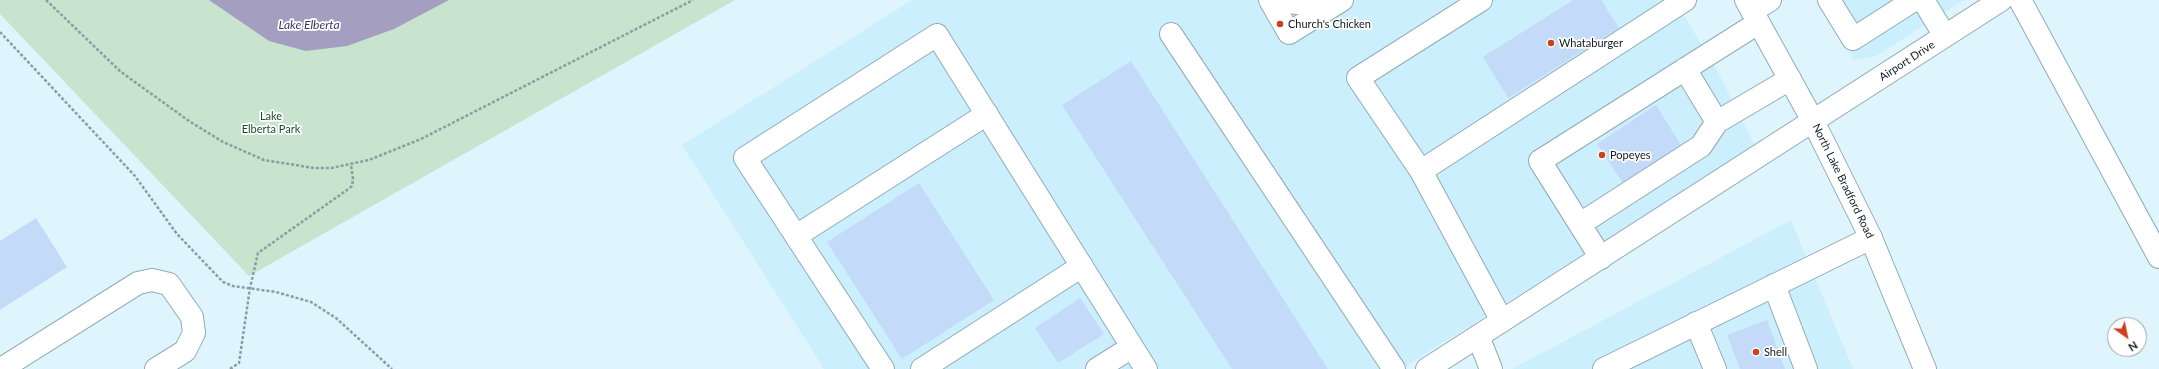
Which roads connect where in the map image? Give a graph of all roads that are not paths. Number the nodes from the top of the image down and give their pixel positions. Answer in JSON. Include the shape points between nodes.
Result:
{"nodes":[{"id":1,"x":1270,"y":0,"type":"edge"},
{"id":2,"x":1284,"y":0,"type":"edge"},
{"id":3,"x":1324,"y":0,"type":"edge"},
{"id":4,"x":1342,"y":0,"type":"edge"},
{"id":5,"x":1481,"y":0,"type":"edge"},
{"id":6,"x":1685,"y":0,"type":"edge"},
{"id":7,"x":1829,"y":0,"type":"edge"},
{"id":8,"x":1914,"y":0,"type":"edge"},
{"id":9,"x":1923,"y":0,"type":"edge"},
{"id":10,"x":2001,"y":0,"type":"edge"},
{"id":11,"x":2020,"y":0,"type":"edge"},
{"id":12,"x":1757,"y":8,"type":"edge"},
{"id":13,"x":1171,"y":34,"type":"dead end"},
{"id":14,"x":1945,"y":36,"type":"junction"},
{"id":15,"x":1685,"y":69,"type":"junction"},
{"id":16,"x":1790,"y":79,"type":"junction"},
{"id":17,"x":987,"y":114,"type":"junction"},
{"id":18,"x":1813,"y":121,"type":"junction"},
{"id":19,"x":1717,"y":122,"type":"junction"},
{"id":20,"x":1421,"y":170,"type":"junction"},
{"id":21,"x":1580,"y":224,"type":"junction"},
{"id":22,"x":796,"y":236,"type":"junction"},
{"id":23,"x":1871,"y":238,"type":"junction"},
{"id":24,"x":2159,"y":257,"type":"edge"},
{"id":25,"x":1601,"y":258,"type":"junction"},
{"id":26,"x":1082,"y":266,"type":"junction"},
{"id":27,"x":1774,"y":285,"type":"junction"},
{"id":28,"x":1502,"y":321,"type":"junction"},
{"id":29,"x":1696,"y":323,"type":"junction"},
{"id":30,"x":1478,"y":336,"type":"junction"},
{"id":31,"x":1132,"y":346,"type":"junction"},
{"id":32,"x":2,"y":369,"type":"edge"},
{"id":33,"x":156,"y":369,"type":"edge"},
{"id":34,"x":883,"y":369,"type":"edge"},
{"id":35,"x":922,"y":369,"type":"edge"},
{"id":36,"x":1097,"y":369,"type":"edge"},
{"id":37,"x":1146,"y":369,"type":"edge"},
{"id":38,"x":1394,"y":369,"type":"edge"},
{"id":39,"x":1427,"y":369,"type":"edge"},
{"id":40,"x":1491,"y":369,"type":"edge"},
{"id":41,"x":1604,"y":369,"type":"edge"},
{"id":42,"x":1715,"y":369,"type":"edge"},
{"id":43,"x":1806,"y":369,"type":"edge"},
{"id":44,"x":1925,"y":369,"type":"edge"}],
"edges":[{"from":1,"to":4,"type":"main road","via":[[1289,33]]},
{"from":2,"to":3,"type":"main road","via":[[1312,4]]},
{"from":5,"to":20,"type":"main road","via":[[1358,78]]},
{"from":6,"to":20,"type":"main road"},
{"from":7,"to":8,"type":"main road","via":[[1853,39]]},
{"from":9,"to":14,"type":"main road"},
{"from":10,"to":14,"type":"main road","name":"Airport Drive"},
{"from":11,"to":24,"type":"main road"},
{"from":12,"to":15,"type":"main road"},
{"from":12,"to":16,"type":"main road","name":"North Lake Bradford Road"},
{"from":13,"to":38,"type":"main road"},
{"from":14,"to":18,"type":"main road","name":"Airport Drive"},
{"from":15,"to":19,"type":"main road"},
{"from":15,"to":21,"type":"main road","via":[[1540,161]]},
{"from":16,"to":18,"type":"main road","name":"North Lake Bradford Road"},
{"from":16,"to":19,"type":"main road"},
{"from":17,"to":22,"type":"main road"},
{"from":17,"to":22,"type":"main road","via":[[937,35],[758,149],[745,158]]},
{"from":17,"to":26,"type":"main road"},
{"from":18,"to":23,"type":"main road","name":"North Lake Bradford Road"},
{"from":18,"to":25,"type":"main road","name":"Airport Drive"},
{"from":19,"to":21,"type":"main road","via":[[1701,146]]},
{"from":20,"to":28,"type":"main road"},
{"from":21,"to":25,"type":"main road"},
{"from":22,"to":34,"type":"main road"},
{"from":23,"to":27,"type":"main road"},
{"from":23,"to":44,"type":"main road","name":"North Lake Bradford Road"},
{"from":25,"to":28,"type":"main road","name":"Airport Drive"},
{"from":26,"to":31,"type":"main road"},
{"from":26,"to":35,"type":"main road"},
{"from":27,"to":29,"type":"main road"},
{"from":27,"to":43,"type":"main road"},
{"from":28,"to":30,"type":"main road","name":"Airport Drive"},
{"from":29,"to":41,"type":"main road"},
{"from":29,"to":42,"type":"main road"},
{"from":30,"to":39,"type":"main road","name":"Airport Drive"},
{"from":30,"to":40,"type":"main road"},
{"from":31,"to":36,"type":"main road"},
{"from":31,"to":37,"type":"main road"},
{"from":32,"to":33,"type":"main road","via":[[138,284],[152,280],[169,284],[192,317],[194,333],[185,351]]}]}
